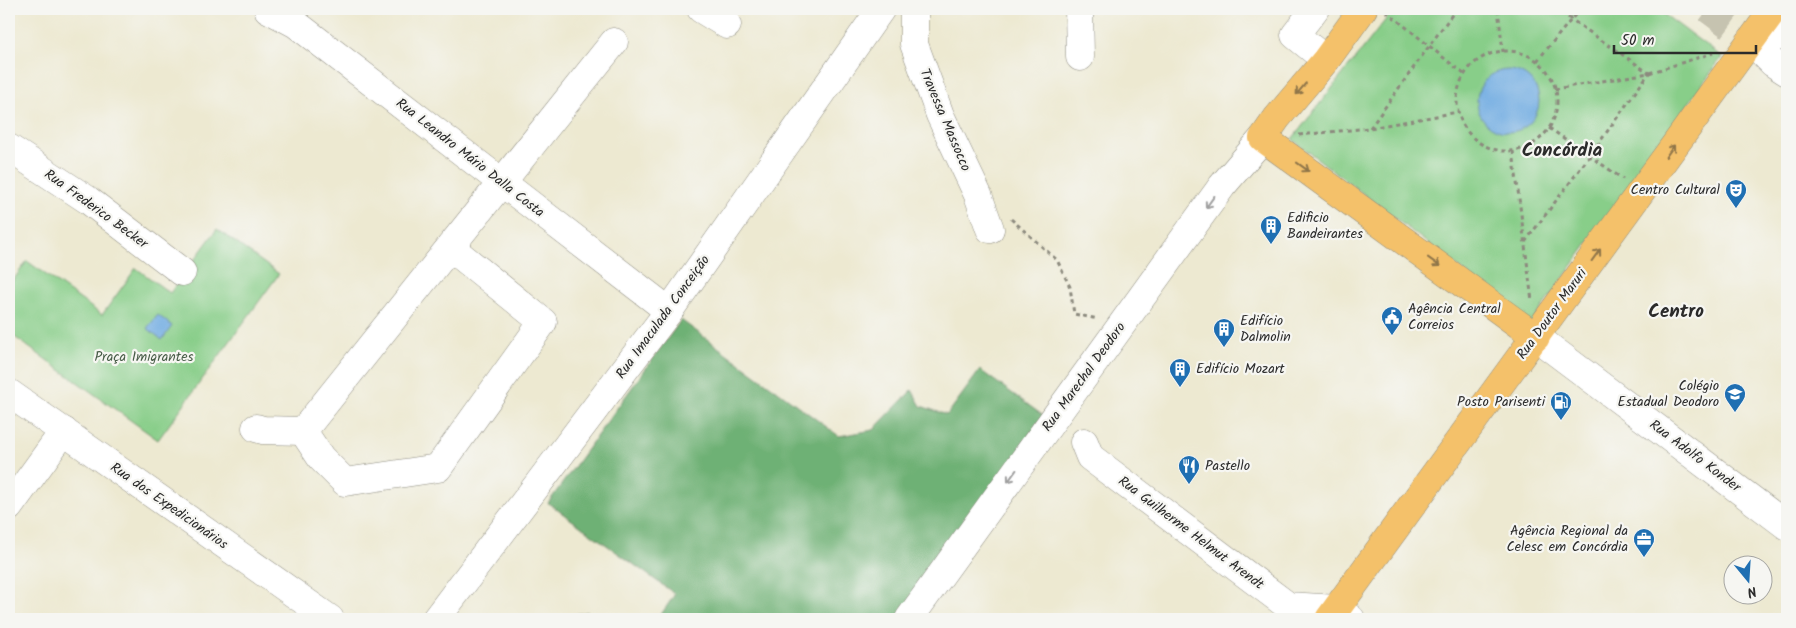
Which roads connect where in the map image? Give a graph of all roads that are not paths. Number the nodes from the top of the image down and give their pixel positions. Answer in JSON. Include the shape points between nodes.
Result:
{"nodes":[{"id":1,"x":268,"y":9,"type":"edge"},
{"id":2,"x":701,"y":9,"type":"edge"},
{"id":3,"x":881,"y":9,"type":"edge"},
{"id":4,"x":914,"y":9,"type":"edge"},
{"id":5,"x":1079,"y":9,"type":"edge"},
{"id":6,"x":1314,"y":9,"type":"edge"},
{"id":7,"x":1363,"y":9,"type":"edge"},
{"id":8,"x":1774,"y":9,"type":"edge"},
{"id":9,"x":302,"y":16,"type":"edge"},
{"id":10,"x":727,"y":25,"type":"dead end"},
{"id":11,"x":1787,"y":35,"type":"edge"},
{"id":12,"x":1751,"y":41,"type":"junction"},
{"id":13,"x":614,"y":42,"type":"dead end"},
{"id":14,"x":1080,"y":57,"type":"dead end"},
{"id":15,"x":1326,"y":60,"type":"junction"},
{"id":16,"x":1787,"y":72,"type":"edge"},
{"id":17,"x":1264,"y":138,"type":"junction"},
{"id":18,"x":9,"y":148,"type":"edge"},
{"id":19,"x":502,"y":183,"type":"junction"},
{"id":20,"x":999,"y":223,"type":"road end"},
{"id":21,"x":450,"y":247,"type":"junction"},
{"id":22,"x":182,"y":272,"type":"dead end"},
{"id":23,"x":669,"y":311,"type":"junction"},
{"id":24,"x":1536,"y":336,"type":"junction"},
{"id":25,"x":9,"y":393,"type":"edge"},
{"id":26,"x":256,"y":428,"type":"dead end"},
{"id":27,"x":1068,"y":430,"type":"junction"},
{"id":28,"x":64,"y":431,"type":"junction"},
{"id":29,"x":303,"y":431,"type":"junction"},
{"id":30,"x":9,"y":507,"type":"edge"},
{"id":31,"x":1787,"y":526,"type":"edge"},
{"id":32,"x":1332,"y":614,"type":"edge"},
{"id":33,"x":330,"y":619,"type":"edge"},
{"id":34,"x":436,"y":619,"type":"edge"},
{"id":35,"x":909,"y":619,"type":"edge"},
{"id":36,"x":932,"y":619,"type":"edge"}],
"edges":[{"from":1,"to":9,"type":"street","name":"Rua Leandro Mário Dalla Costa"},
{"from":2,"to":10,"type":"street"},
{"from":3,"to":23,"type":"street","name":"Rua Imaculada Conceição"},
{"from":4,"to":20,"type":"street","name":"Travessa Massocco","via":[[914,44],[940,115],[978,195]]},
{"from":5,"to":14,"type":"street"},
{"from":6,"to":15,"type":"street","via":[[1295,35]]},
{"from":7,"to":15,"type":"main road","name":"Rua Marechal Deodoro"},
{"from":8,"to":12,"type":"main road","name":"Rua Doutor Maruri"},
{"from":9,"to":19,"type":"street","name":"Rua Leandro Mário Dalla Costa"},
{"from":11,"to":12,"type":"street"},
{"from":12,"to":16,"type":"street"},
{"from":24,"to":12,"type":"main road","name":"Rua Doutor Maruri","one_way":true},
{"from":13,"to":19,"type":"street"},
{"from":15,"to":17,"type":"main road","name":"Rua Marechal Deodoro","one_way":true},
{"from":17,"to":24,"type":"main road","name":"Rua Adolfo Konder","one_way":true},
{"from":17,"to":27,"type":"street","name":"Rua Marechal Deodoro","via":[[1236,197]]},
{"from":17,"to":27,"type":"street","name":"Rua Marechal Deodoro","one_way":true,"via":[[1222,186],[1132,310]]},
{"from":18,"to":22,"type":"street","name":"Rua Frederico Becker","via":[[88,200]]},
{"from":19,"to":21,"type":"street"},
{"from":19,"to":23,"type":"street","name":"Rua Leandro Mário Dalla Costa"},
{"from":21,"to":29,"type":"street"},
{"from":21,"to":29,"type":"street","via":[[543,322],[438,468],[345,482],[321,458]]},
{"from":23,"to":34,"type":"street","name":"Rua Imaculada Conceição"},
{"from":24,"to":31,"type":"street","name":"Rua Adolfo Konder"},
{"from":24,"to":32,"type":"main road","name":"Rua Doutor Maruri"},
{"from":25,"to":28,"type":"street","name":"Rua dos Expedicionários"},
{"from":26,"to":29,"type":"street"},
{"from":27,"to":32,"type":"street","name":"Rua Guilherme Helmut Arendt","via":[[1096,446]]},
{"from":27,"to":35,"type":"street","name":"Rua Marechal Deodoro","one_way":true},
{"from":27,"to":36,"type":"street","name":"Rua Marechal Deodoro"},
{"from":28,"to":30,"type":"street"},
{"from":28,"to":33,"type":"street","name":"Rua dos Expedicionários"}]}
